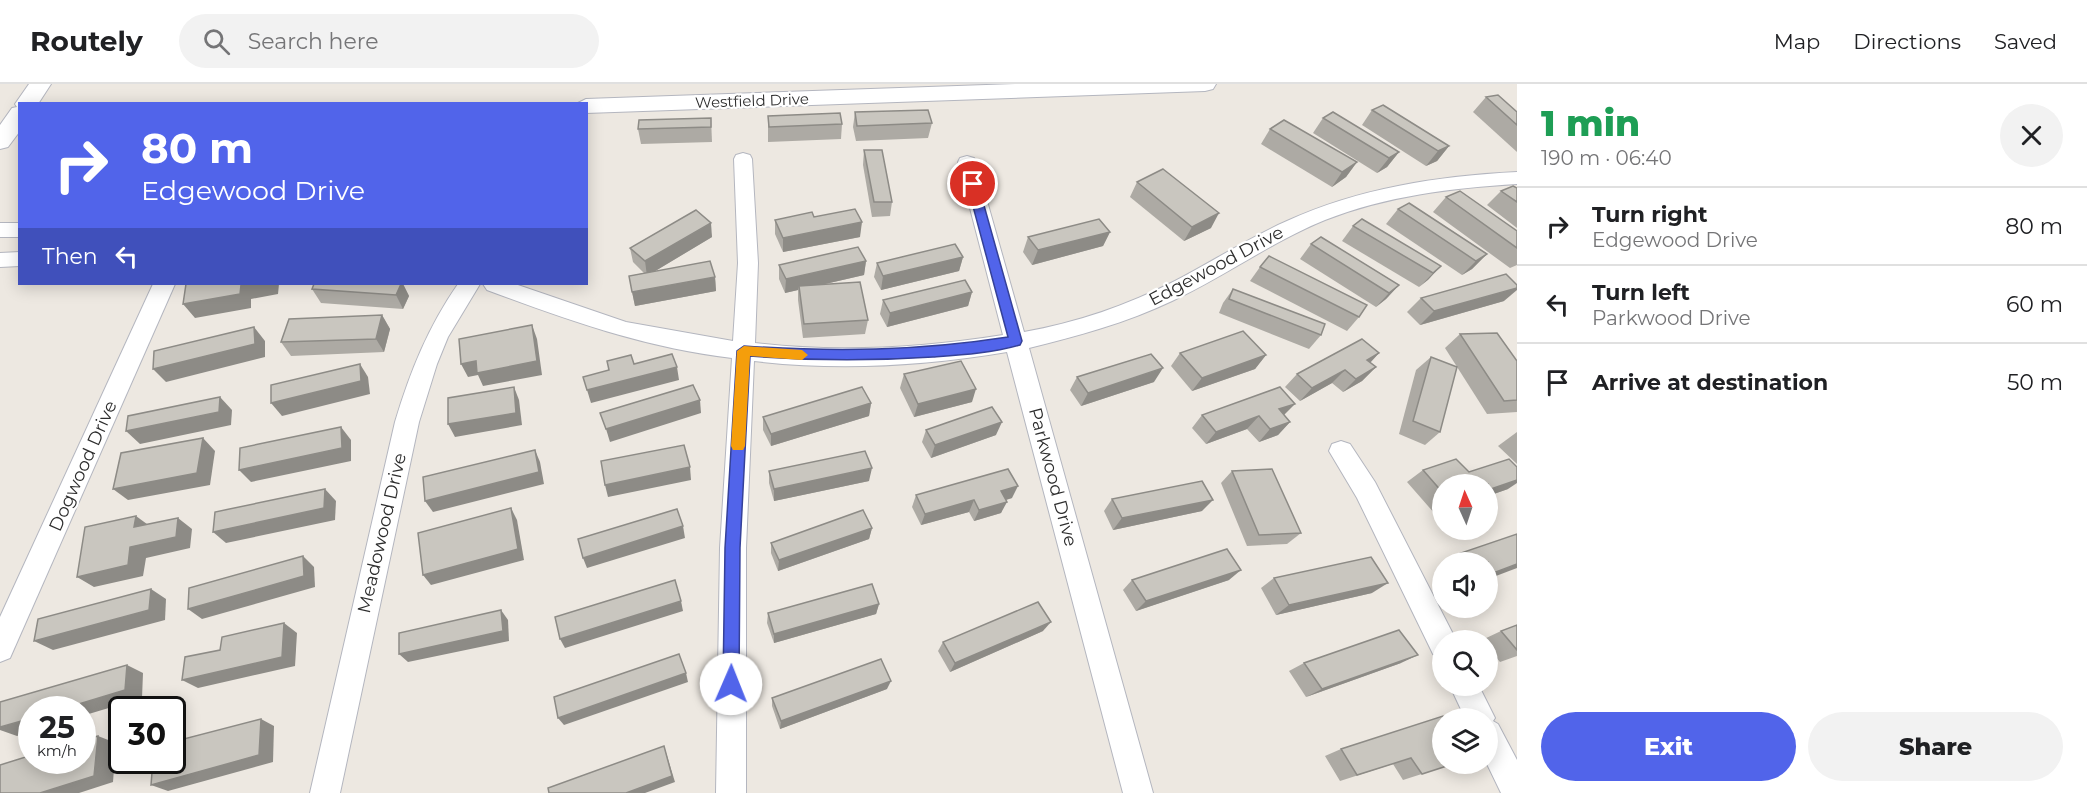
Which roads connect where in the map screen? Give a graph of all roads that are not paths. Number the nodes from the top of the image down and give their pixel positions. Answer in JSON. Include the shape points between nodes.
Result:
{"nodes":[{"id":1,"x":40,"y":84,"type":"edge"},
{"id":2,"x":1204,"y":84,"type":"edge"},
{"id":3,"x":27,"y":102,"type":"edge"},
{"id":4,"x":588,"y":106,"type":"edge"},
{"id":5,"x":743,"y":159,"type":"dead end"},
{"id":6,"x":967,"y":162,"type":"dead end"},
{"id":7,"x":1517,"y":178,"type":"edge"},
{"id":8,"x":0,"y":230,"type":"edge"},
{"id":9,"x":18,"y":230,"type":"edge"},
{"id":10,"x":18,"y":259,"type":"edge"},
{"id":11,"x":0,"y":260,"type":"edge"},
{"id":12,"x":164,"y":285,"type":"edge"},
{"id":13,"x":468,"y":285,"type":"edge"},
{"id":14,"x":497,"y":285,"type":"edge"},
{"id":15,"x":1016,"y":341,"type":"junction"},
{"id":16,"x":744,"y":351,"type":"junction"},
{"id":17,"x":1341,"y":451,"type":"dead end"},
{"id":18,"x":1436,"y":630,"type":"edge"},
{"id":19,"x":0,"y":648,"type":"edge"},
{"id":20,"x":1498,"y":754,"type":"edge"},
{"id":21,"x":1517,"y":792,"type":"edge"},
{"id":22,"x":326,"y":793,"type":"edge"},
{"id":23,"x":731,"y":793,"type":"edge"},
{"id":24,"x":1138,"y":793,"type":"edge"}],
"edges":[{"from":1,"to":3,"type":"street"},
{"from":2,"to":4,"type":"street","name":"Westfield Drive"},
{"from":5,"to":16,"type":"street","via":[[747,263]]},
{"from":6,"to":15,"type":"street","name":"Parkwood Drive"},
{"from":7,"to":15,"type":"street","name":"Edgewood Drive","via":[[1418,189],[1326,213],[1269,238],[1144,305],[1092,323]]},
{"from":8,"to":9,"type":"street"},
{"from":10,"to":11,"type":"street"},
{"from":12,"to":19,"type":"street","name":"Dogwood Drive"},
{"from":13,"to":22,"type":"street","name":"Meadowood Drive","via":[[428,353],[411,405]]},
{"from":14,"to":16,"type":"street","name":"Edgewood Drive","via":[[607,324]]},
{"from":15,"to":16,"type":"street","name":"Edgewood Drive","via":[[873,356]]},
{"from":15,"to":24,"type":"street","name":"Parkwood Drive"},
{"from":16,"to":23,"type":"street","via":[[733,548]]},
{"from":17,"to":18,"type":"street","via":[[1366,490]]},
{"from":20,"to":21,"type":"street"}]}
